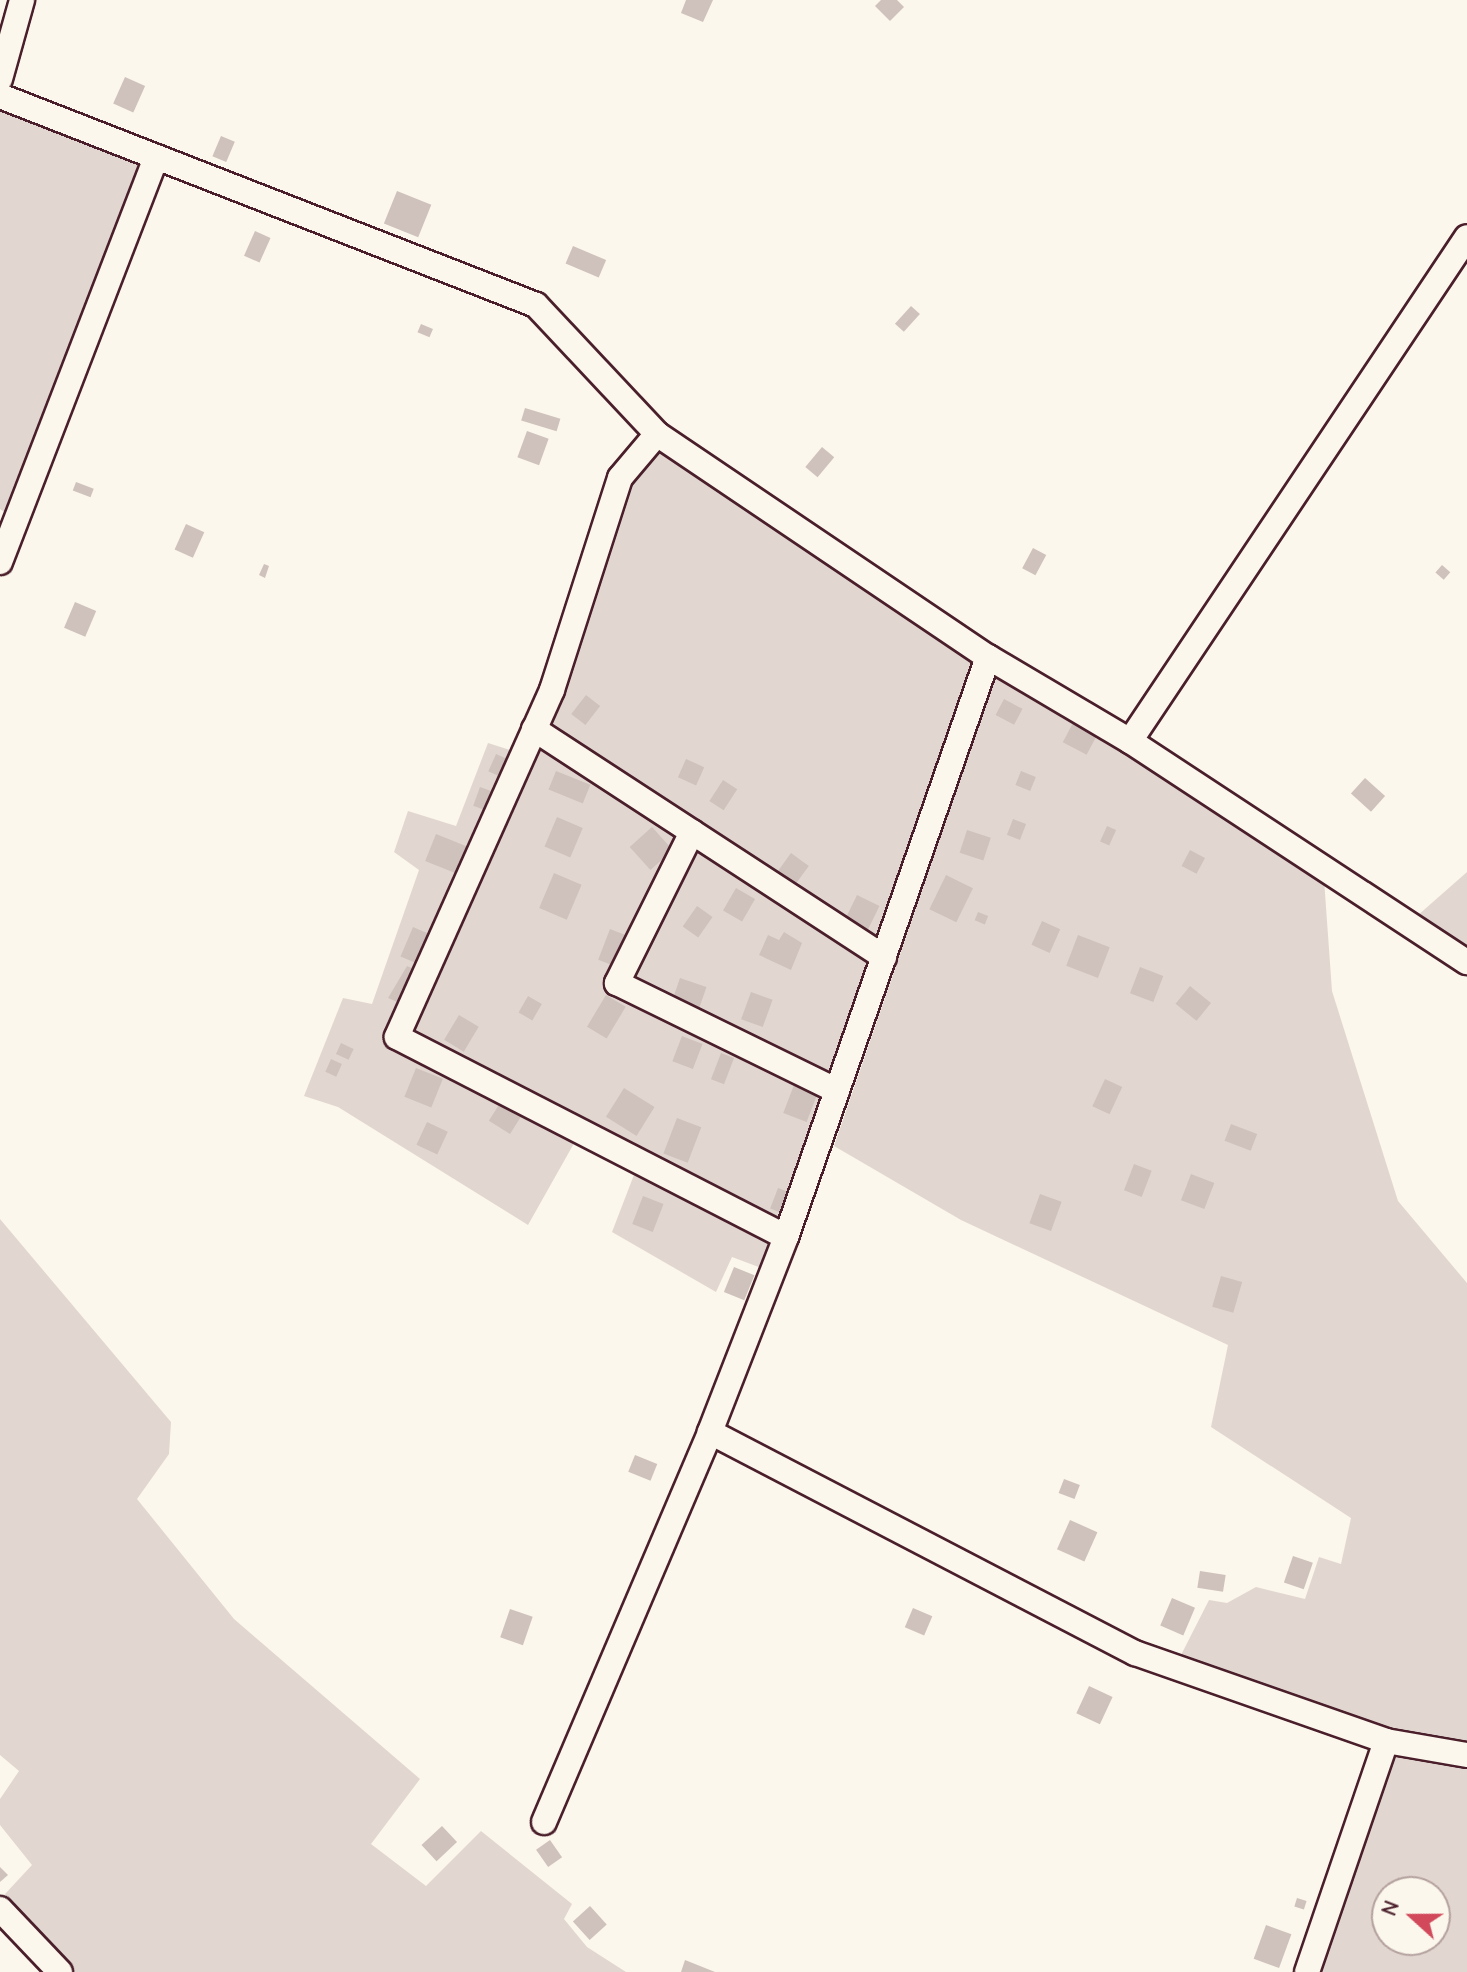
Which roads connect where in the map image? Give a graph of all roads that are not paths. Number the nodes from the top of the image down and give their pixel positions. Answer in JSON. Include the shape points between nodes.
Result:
{"nodes":[{"id":1,"x":22,"y":0,"type":"edge"},
{"id":2,"x":0,"y":79,"type":"edge"},
{"id":3,"x":0,"y":96,"type":"edge"},
{"id":4,"x":156,"y":157,"type":"junction"},
{"id":5,"x":1467,"y":237,"type":"edge"},
{"id":6,"x":657,"y":434,"type":"junction"},
{"id":7,"x":0,"y":562,"type":"edge"},
{"id":8,"x":988,"y":657,"type":"junction"},
{"id":9,"x":534,"y":729,"type":"junction"},
{"id":10,"x":1130,"y":741,"type":"junction"},
{"id":11,"x":692,"y":832,"type":"junction"},
{"id":12,"x":884,"y":957,"type":"junction"},
{"id":13,"x":1467,"y":962,"type":"edge"},
{"id":14,"x":837,"y":1091,"type":"junction"},
{"id":15,"x":786,"y":1237,"type":"junction"},
{"id":16,"x":710,"y":1432,"type":"junction"},
{"id":17,"x":1386,"y":1741,"type":"junction"},
{"id":18,"x":1467,"y":1755,"type":"edge"},
{"id":19,"x":544,"y":1822,"type":"dead end"},
{"id":20,"x":0,"y":1909,"type":"edge"},
{"id":21,"x":60,"y":1972,"type":"edge"},
{"id":22,"x":1307,"y":1972,"type":"edge"}],
"edges":[{"from":1,"to":2,"type":"street"},
{"from":3,"to":4,"type":"street"},
{"from":4,"to":6,"type":"street","via":[[536,305]]},
{"from":4,"to":7,"type":"street"},
{"from":5,"to":10,"type":"street"},
{"from":6,"to":8,"type":"street"},
{"from":6,"to":9,"type":"street","via":[[620,478]]},
{"from":8,"to":10,"type":"street"},
{"from":8,"to":12,"type":"street"},
{"from":9,"to":11,"type":"street"},
{"from":9,"to":15,"type":"street","via":[[397,1037]]},
{"from":10,"to":13,"type":"street"},
{"from":11,"to":12,"type":"street"},
{"from":11,"to":14,"type":"street","via":[[617,983]]},
{"from":12,"to":14,"type":"street"},
{"from":14,"to":15,"type":"street"},
{"from":15,"to":16,"type":"street"},
{"from":16,"to":17,"type":"street","via":[[1135,1653]]},
{"from":16,"to":19,"type":"street"},
{"from":17,"to":18,"type":"street"},
{"from":17,"to":22,"type":"street"},
{"from":20,"to":21,"type":"street"}]}
